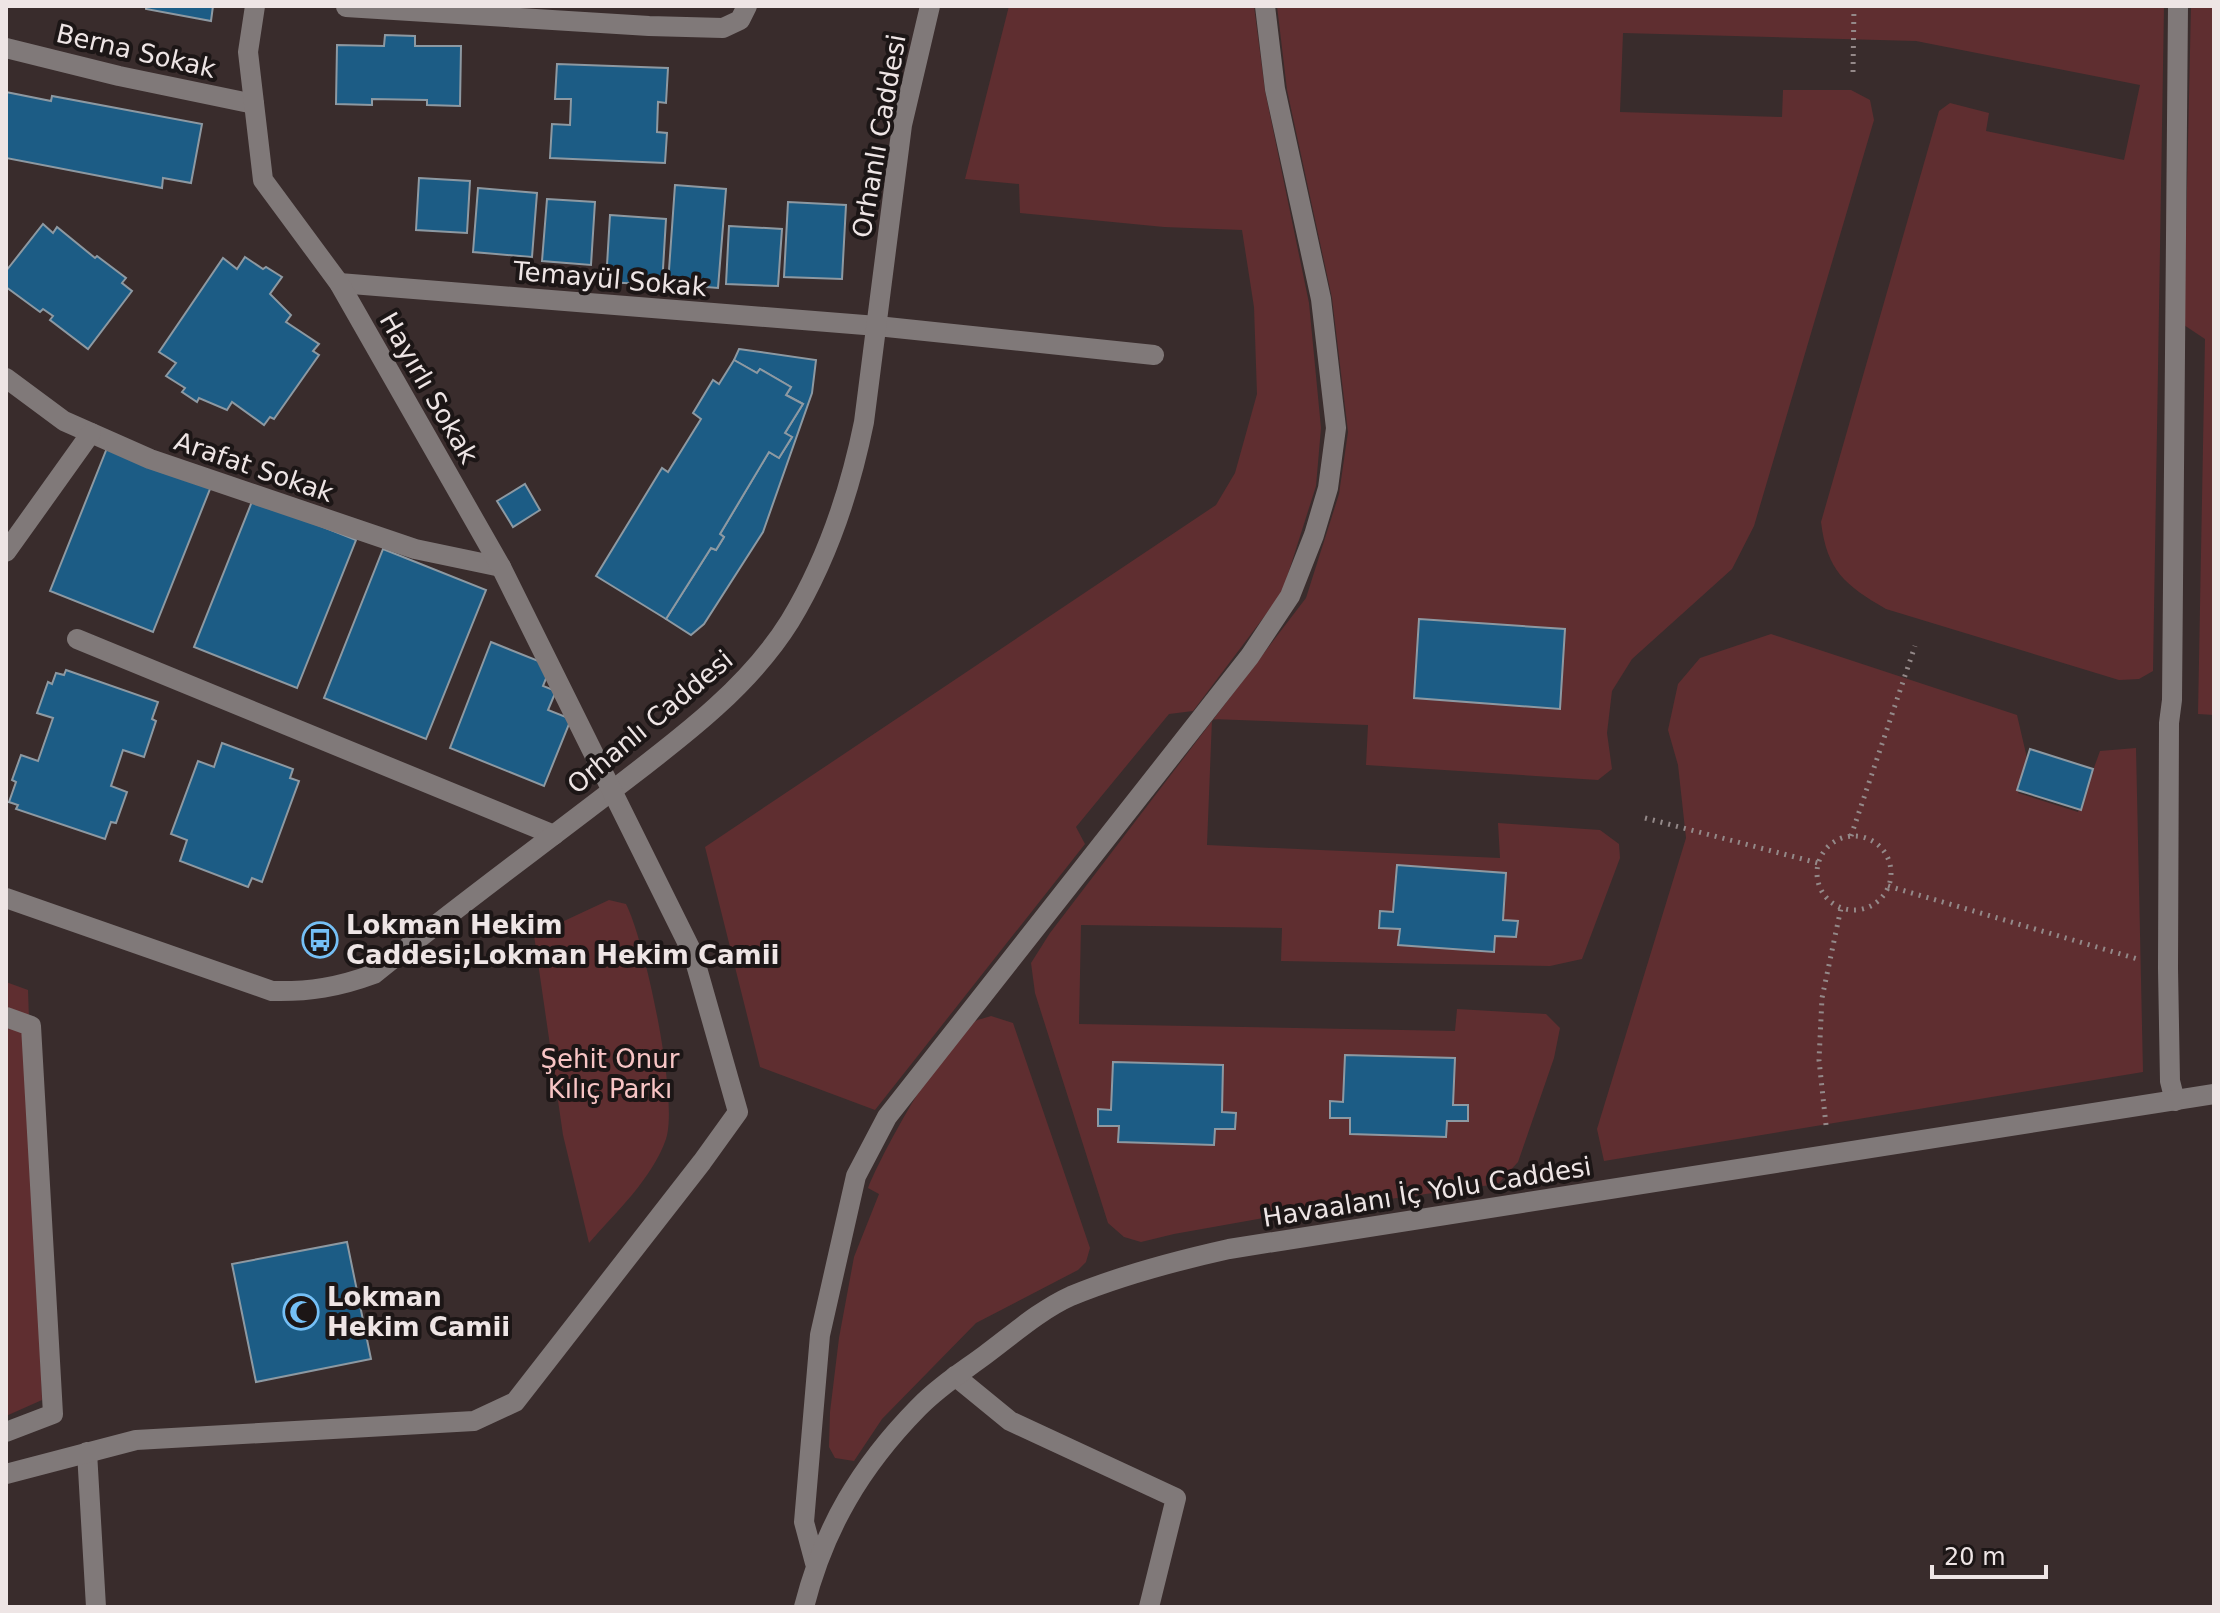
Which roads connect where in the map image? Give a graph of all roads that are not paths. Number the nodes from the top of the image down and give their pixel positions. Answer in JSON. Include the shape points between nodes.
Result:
{"nodes":[{"id":1,"x":255,"y":6,"type":"edge"},
{"id":2,"x":747,"y":6,"type":"edge"},
{"id":3,"x":930,"y":6,"type":"edge"},
{"id":4,"x":1265,"y":6,"type":"edge"},
{"id":5,"x":2178,"y":6,"type":"edge"},
{"id":6,"x":346,"y":7,"type":"edge"},
{"id":7,"x":6,"y":48,"type":"edge"},
{"id":8,"x":254,"y":104,"type":"junction"},
{"id":9,"x":339,"y":283,"type":"junction"},
{"id":10,"x":877,"y":326,"type":"junction"},
{"id":11,"x":1154,"y":355,"type":"dead end"},
{"id":12,"x":6,"y":378,"type":"edge"},
{"id":13,"x":91,"y":433,"type":"junction"},
{"id":14,"x":6,"y":552,"type":"edge"},
{"id":15,"x":501,"y":567,"type":"junction"},
{"id":16,"x":77,"y":639,"type":"dead end"},
{"id":17,"x":614,"y":789,"type":"junction"},
{"id":18,"x":554,"y":835,"type":"junction"},
{"id":19,"x":6,"y":898,"type":"edge"},
{"id":20,"x":6,"y":1017,"type":"edge"},
{"id":21,"x":2214,"y":1094,"type":"edge"},
{"id":22,"x":2175,"y":1101,"type":"junction"},
{"id":23,"x":955,"y":1376,"type":"junction"},
{"id":24,"x":6,"y":1432,"type":"edge"},
{"id":25,"x":87,"y":1452,"type":"junction"},
{"id":26,"x":6,"y":1474,"type":"edge"},
{"id":27,"x":815,"y":1563,"type":"junction"},
{"id":28,"x":96,"y":1607,"type":"edge"},
{"id":29,"x":804,"y":1607,"type":"edge"},
{"id":30,"x":1149,"y":1607,"type":"edge"}],
"edges":[{"from":1,"to":8,"type":"street","name":"Hayırlı Sokak","via":[[248,52]]},
{"from":2,"to":6,"type":"street","via":[[740,20],[723,28]]},
{"from":3,"to":10,"type":"street","name":"Orhanlı Caddesi","via":[[902,125]]},
{"from":4,"to":27,"type":"street","via":[[1275,89],[1321,299],[1336,428],[1328,488],[1290,596],[1250,656],[887,1117],[856,1176],[820,1335],[804,1522]]},
{"from":5,"to":22,"type":"street","via":[[2168,968]]},
{"from":7,"to":8,"type":"street","name":"Berna Sokak"},
{"from":8,"to":9,"type":"street","name":"Hayırlı Sokak","via":[[263,180]]},
{"from":9,"to":10,"type":"street","name":"Temayül Sokak"},
{"from":9,"to":15,"type":"street","name":"Hayırlı Sokak"},
{"from":10,"to":11,"type":"street","name":"Temayül Sokak"},
{"from":10,"to":17,"type":"street","name":"Orhanlı Caddesi","via":[[856,463],[821,561],[789,622],[755,668]]},
{"from":12,"to":13,"type":"street","name":"Arafat Sokak","via":[[64,421]]},
{"from":13,"to":14,"type":"street"},
{"from":13,"to":15,"type":"street","name":"Arafat Sokak","via":[[150,459],[415,549]]},
{"from":15,"to":17,"type":"street","name":"Hayırlı Sokak"},
{"from":16,"to":18,"type":"street"},
{"from":17,"to":18,"type":"street","name":"Orhanlı Caddesi"},
{"from":17,"to":25,"type":"street","name":"Hayırlı Sokak","via":[[693,954],[738,1112],[515,1402],[474,1421],[136,1440]]},
{"from":18,"to":19,"type":"street","name":"Orhanlı Caddesi","via":[[374,974],[307,992],[272,991]]},
{"from":20,"to":24,"type":"street","via":[[31,1026],[53,1414]]},
{"from":21,"to":22,"type":"street","name":"Havaalanı İç Yolu Caddesi"},
{"from":22,"to":23,"type":"street","name":"Havaalanı İç Yolu Caddesi","via":[[1164,1263],[1068,1297]]},
{"from":23,"to":27,"type":"street","name":"Havaalanı İç Yolu Caddesi","via":[[919,1406],[853,1488]]},
{"from":23,"to":30,"type":"street","via":[[1010,1421],[1176,1498]]},
{"from":25,"to":26,"type":"street"},
{"from":25,"to":28,"type":"street"},
{"from":27,"to":29,"type":"street","name":"Havaalanı İç Yolu Caddesi"}]}
